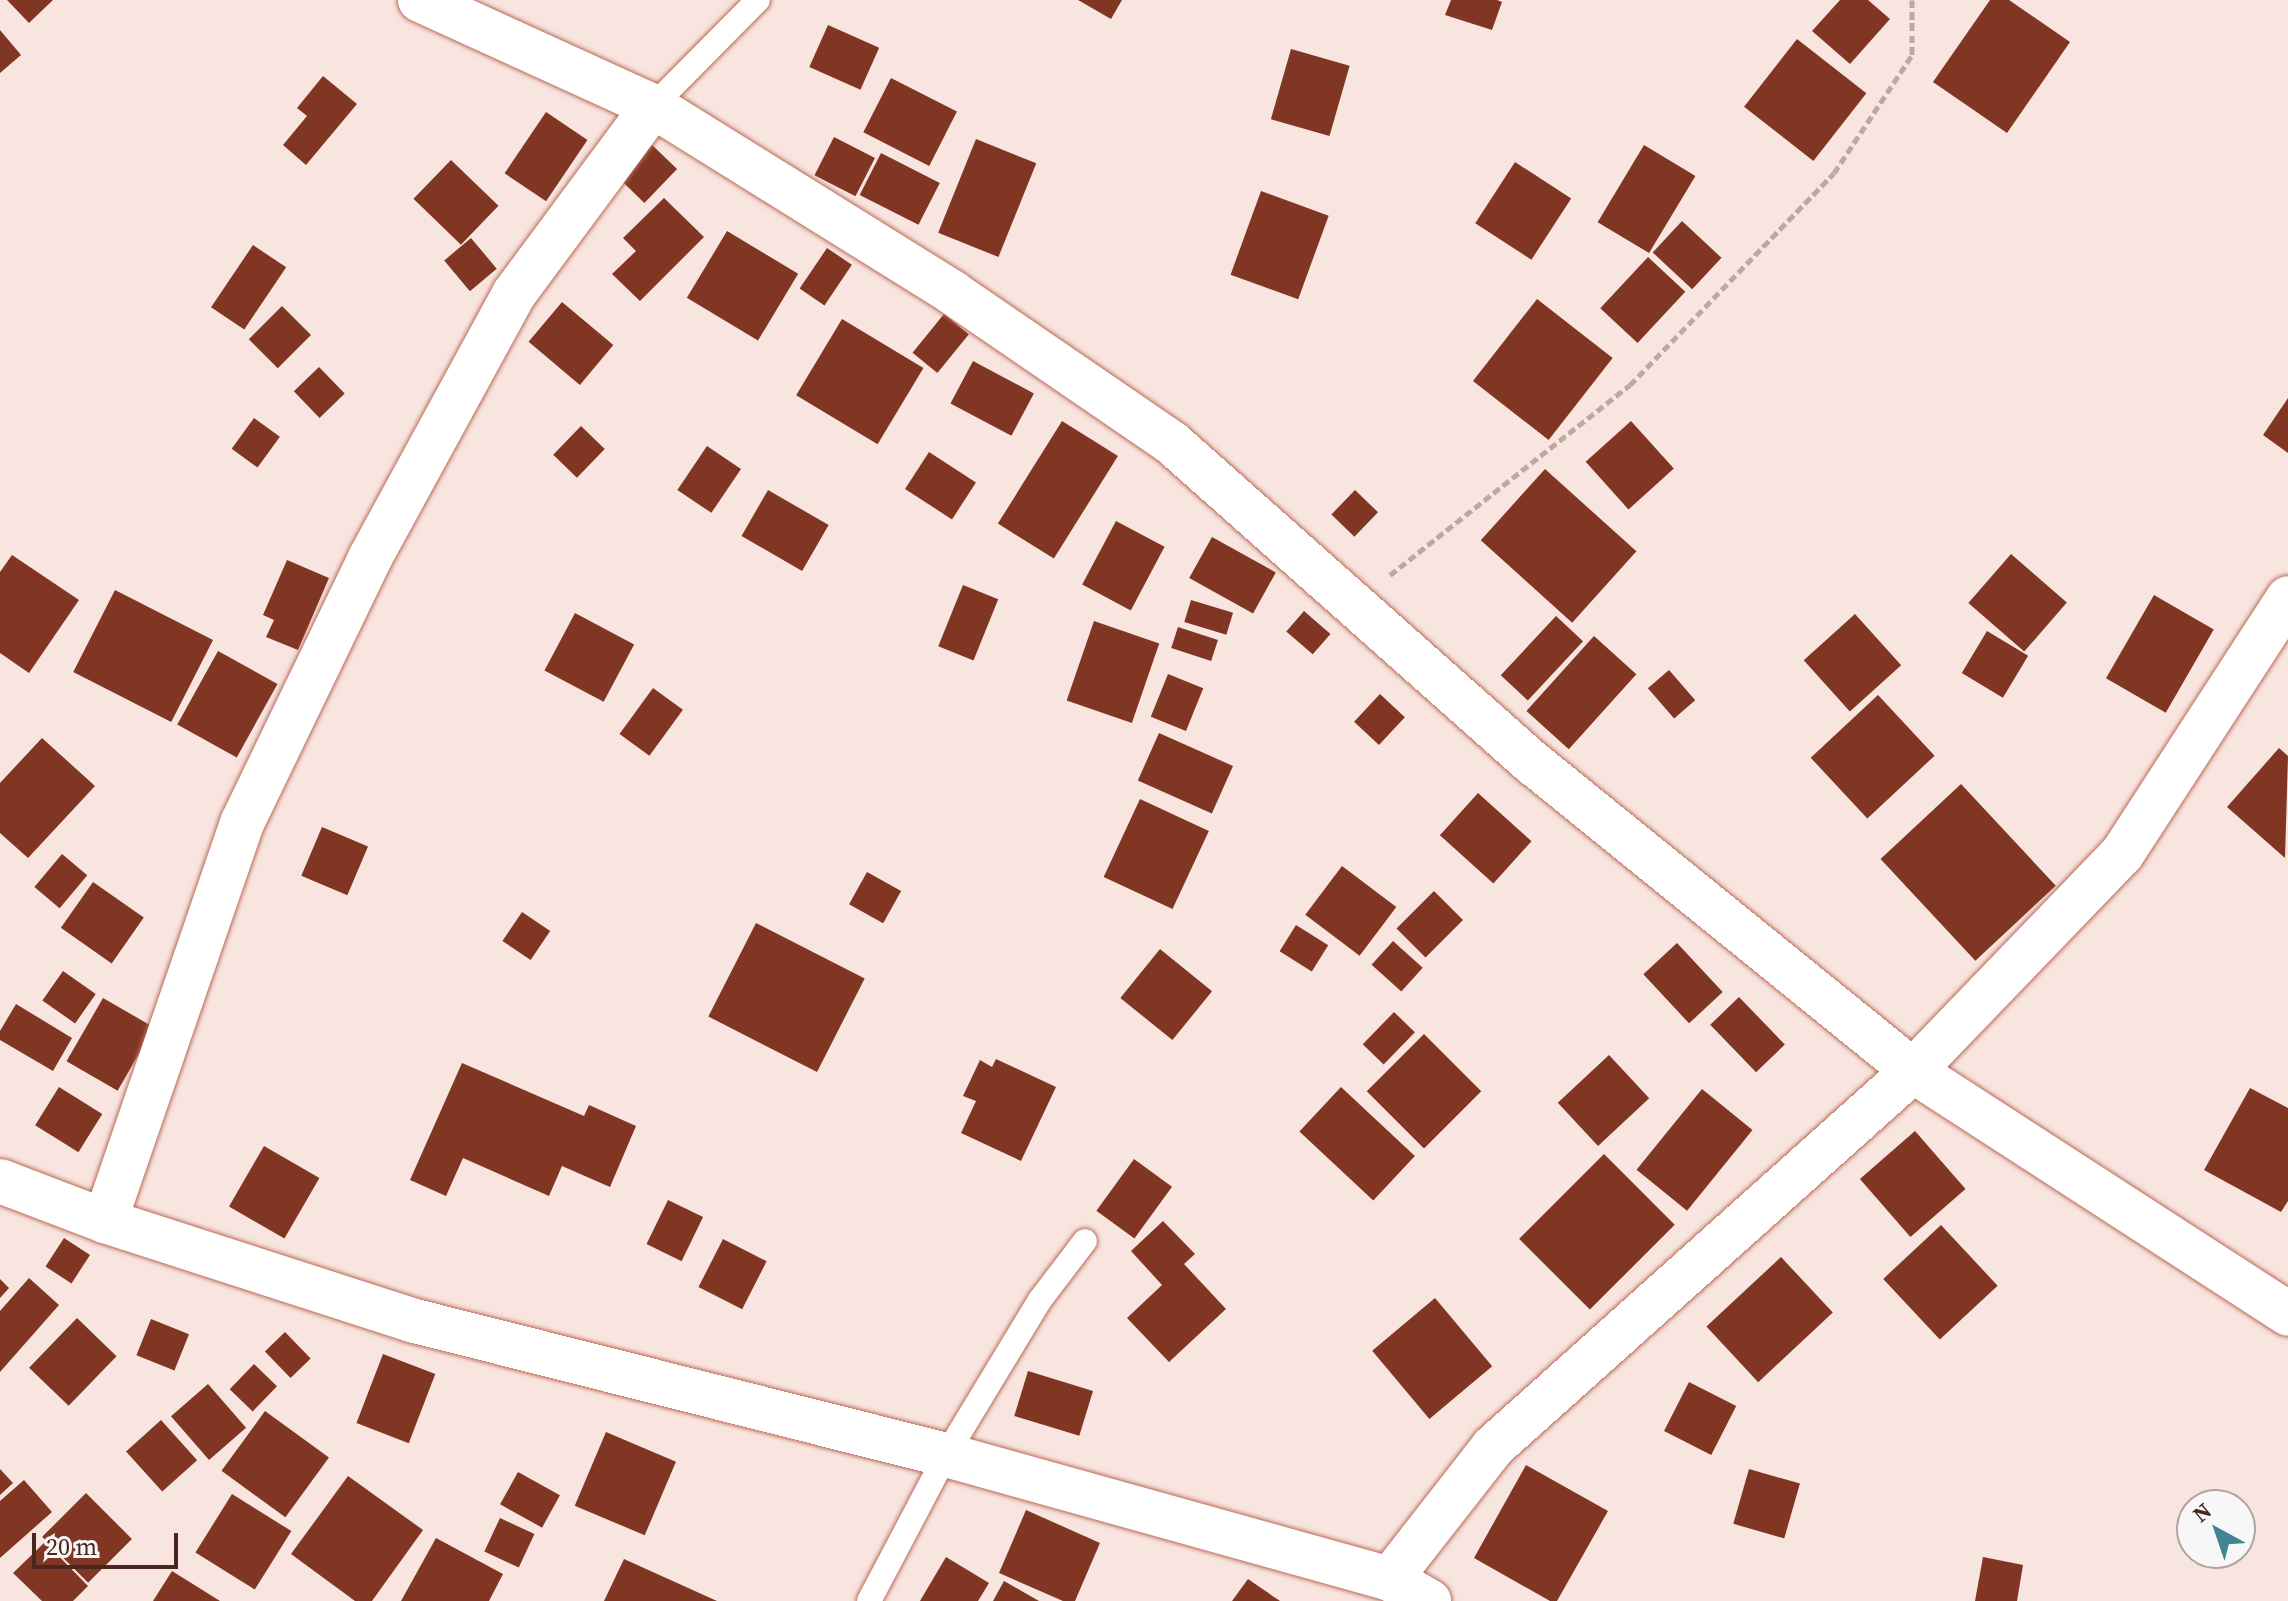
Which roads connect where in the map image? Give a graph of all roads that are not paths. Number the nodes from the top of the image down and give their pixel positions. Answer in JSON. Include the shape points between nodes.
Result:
{"nodes":[{"id":1,"x":420,"y":0,"type":"edge"},
{"id":2,"x":758,"y":0,"type":"edge"},
{"id":3,"x":653,"y":106,"type":"junction"},
{"id":4,"x":2288,"y":598,"type":"edge"},
{"id":5,"x":1913,"y":1071,"type":"junction"},
{"id":6,"x":0,"y":1181,"type":"edge"},
{"id":7,"x":105,"y":1221,"type":"junction"},
{"id":8,"x":1085,"y":1241,"type":"dead end"},
{"id":9,"x":2288,"y":1314,"type":"edge"},
{"id":10,"x":946,"y":1455,"type":"junction"},
{"id":11,"x":1390,"y":1579,"type":"junction"},
{"id":12,"x":869,"y":1601,"type":"edge"},
{"id":13,"x":1429,"y":1601,"type":"edge"}],
"edges":[{"from":1,"to":3,"type":"street"},
{"from":2,"to":3,"type":"lane"},
{"from":3,"to":5,"type":"street","via":[[953,293],[1172,443],[1534,764]]},
{"from":3,"to":7,"type":"street","via":[[514,294],[370,558],[242,823]]},
{"from":4,"to":5,"type":"street","via":[[2122,854]]},
{"from":5,"to":9,"type":"street"},
{"from":5,"to":11,"type":"street","via":[[1493,1447]]},
{"from":6,"to":7,"type":"street"},
{"from":7,"to":10,"type":"street","via":[[411,1320]]},
{"from":8,"to":10,"type":"lane","via":[[1040,1300]]},
{"from":10,"to":11,"type":"street"},
{"from":10,"to":12,"type":"lane"},
{"from":11,"to":13,"type":"street"}]}
